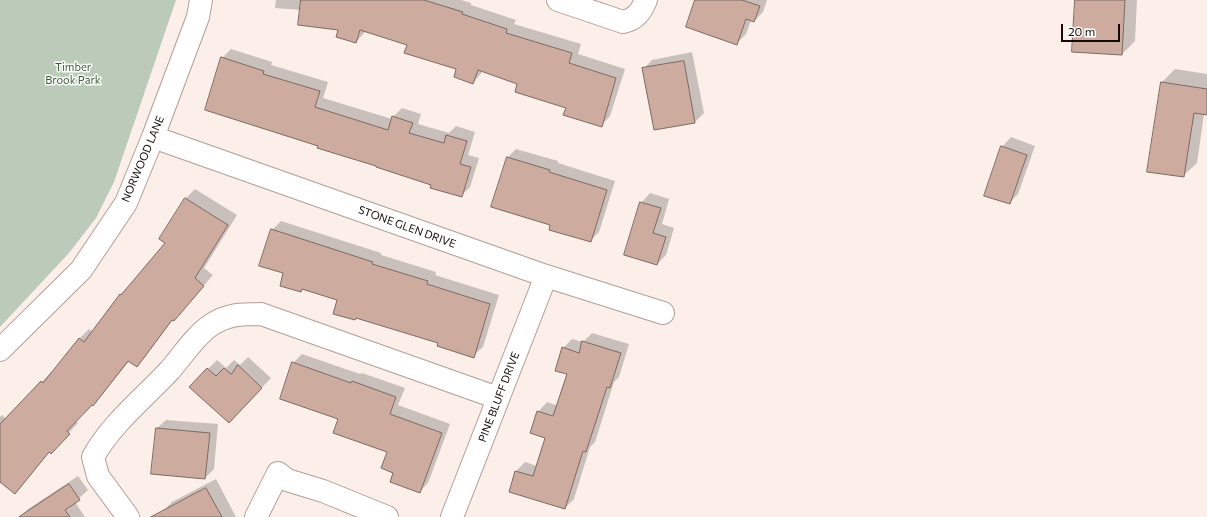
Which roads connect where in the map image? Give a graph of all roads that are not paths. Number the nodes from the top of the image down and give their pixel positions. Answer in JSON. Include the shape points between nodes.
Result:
{"nodes":[{"id":1,"x":201,"y":0,"type":"edge"},
{"id":2,"x":558,"y":0,"type":"edge"},
{"id":3,"x":646,"y":0,"type":"edge"},
{"id":4,"x":153,"y":137,"type":"junction"},
{"id":5,"x":546,"y":276,"type":"junction"},
{"id":6,"x":663,"y":313,"type":"dead end"},
{"id":7,"x":0,"y":350,"type":"edge"},
{"id":8,"x":498,"y":398,"type":"junction"},
{"id":9,"x":128,"y":517,"type":"edge"},
{"id":10,"x":256,"y":517,"type":"edge"},
{"id":11,"x":387,"y":517,"type":"edge"},
{"id":12,"x":452,"y":517,"type":"edge"}],
"edges":[{"from":1,"to":4,"type":"street","name":"NORWOOD LANE","via":[[198,17]]},
{"from":2,"to":3,"type":"street","via":[[623,22],[638,16]]},
{"from":4,"to":5,"type":"street","name":"STONE GLEN DRIVE"},
{"from":4,"to":7,"type":"street","name":"NORWOOD LANE","via":[[126,203],[81,270]]},
{"from":5,"to":6,"type":"street","name":"STONE GLEN DRIVE"},
{"from":5,"to":8,"type":"street","name":"PINE BLUFF DRIVE"},
{"from":8,"to":9,"type":"street","via":[[261,314],[226,317],[210,325],[124,417],[94,457],[98,476]]},
{"from":8,"to":12,"type":"street","name":"PINE BLUFF DRIVE"},
{"from":10,"to":11,"type":"street","via":[[278,473],[287,480],[323,491]]}]}
